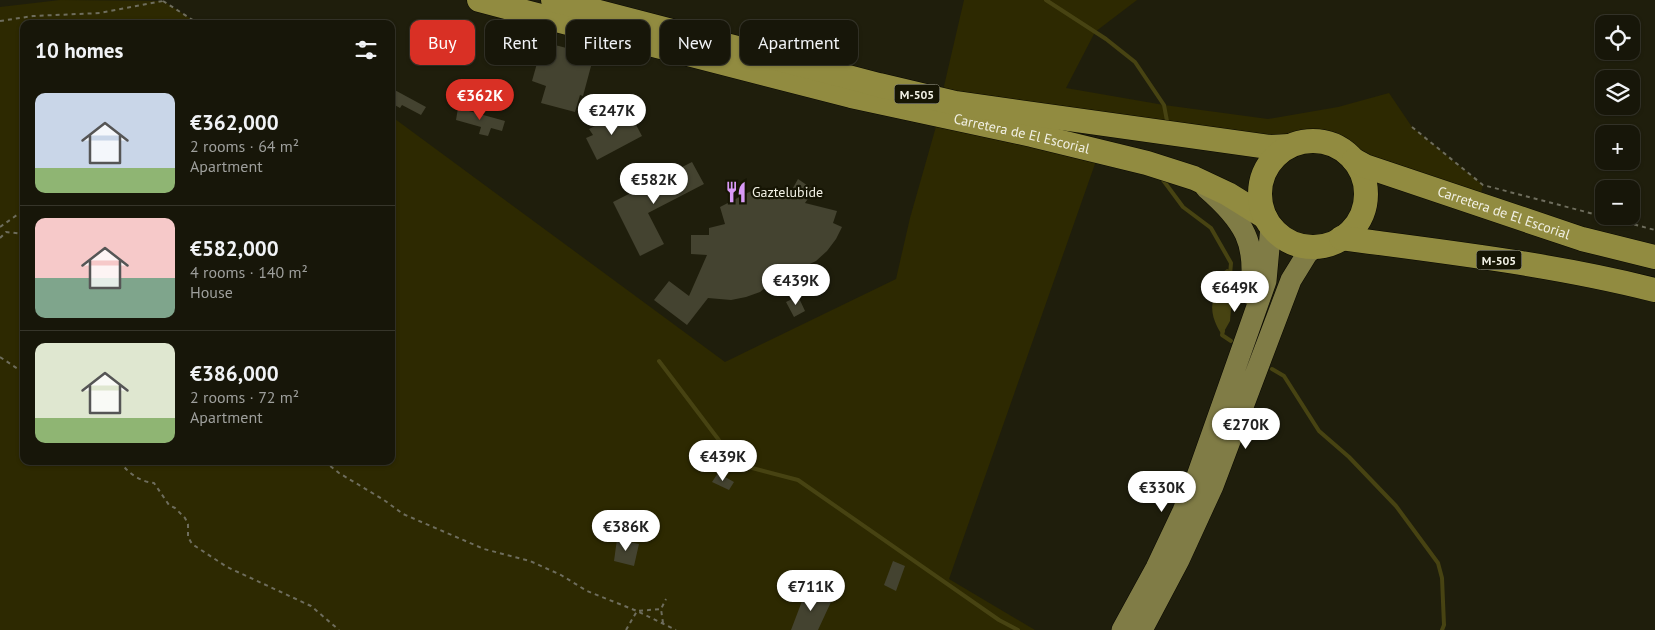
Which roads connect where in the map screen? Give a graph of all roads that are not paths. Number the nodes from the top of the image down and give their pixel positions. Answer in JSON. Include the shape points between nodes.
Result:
{"nodes":[{"id":1,"x":479,"y":0,"type":"edge"},
{"id":2,"x":553,"y":0,"type":"edge"},
{"id":3,"x":1289,"y":146,"type":"junction"},
{"id":4,"x":1354,"y":160,"type":"junction"},
{"id":5,"x":1194,"y":178,"type":"junction"},
{"id":6,"x":1268,"y":221,"type":"junction"},
{"id":7,"x":1341,"y":238,"type":"junction"},
{"id":8,"x":1316,"y":246,"type":"junction"},
{"id":9,"x":1655,"y":257,"type":"edge"},
{"id":10,"x":1655,"y":290,"type":"edge"},
{"id":11,"x":1222,"y":406,"type":"junction"},
{"id":12,"x":1122,"y":630,"type":"edge"},
{"id":13,"x":1142,"y":630,"type":"edge"}],
"edges":[{"from":1,"to":5,"type":"highway","name":"Carretera de El Escorial","number":"M-505","via":[[851,96],[1032,135]]},
{"from":2,"to":3,"type":"highway","name":"Carretera de El Escorial","number":"M-505","via":[[955,102],[1269,147]]},
{"from":3,"to":4,"type":"highway","number":"M-505","via":[[1322,142],[1336,146]]},
{"from":3,"to":6,"type":"highway","via":[[1266,169],[1261,185],[1261,201]]},
{"from":4,"to":7,"type":"highway","number":"M-505","via":[[1364,178],[1365,205],[1352,230]]},
{"from":4,"to":9,"type":"highway","name":"Carretera de El Escorial","number":"M-505","via":[[1573,236]]},
{"from":5,"to":6,"type":"highway","name":"Carretera de El Escorial","number":"M-505","via":[[1228,194]]},
{"from":5,"to":11,"type":"main road","via":[[1236,218],[1245,233],[1253,262],[1250,296]]},
{"from":6,"to":8,"type":"highway","number":"M-505","via":[[1284,238]]},
{"from":6,"to":11,"type":"main road","via":[[1266,282]]},
{"from":7,"to":8,"type":"highway","number":"M-505"},
{"from":7,"to":10,"type":"highway","number":"M-505","via":[[1607,278]]},
{"from":8,"to":13,"type":"main road","via":[[1307,254],[1291,280],[1213,486]]},
{"from":11,"to":12,"type":"main road","via":[[1183,511]]}]}
